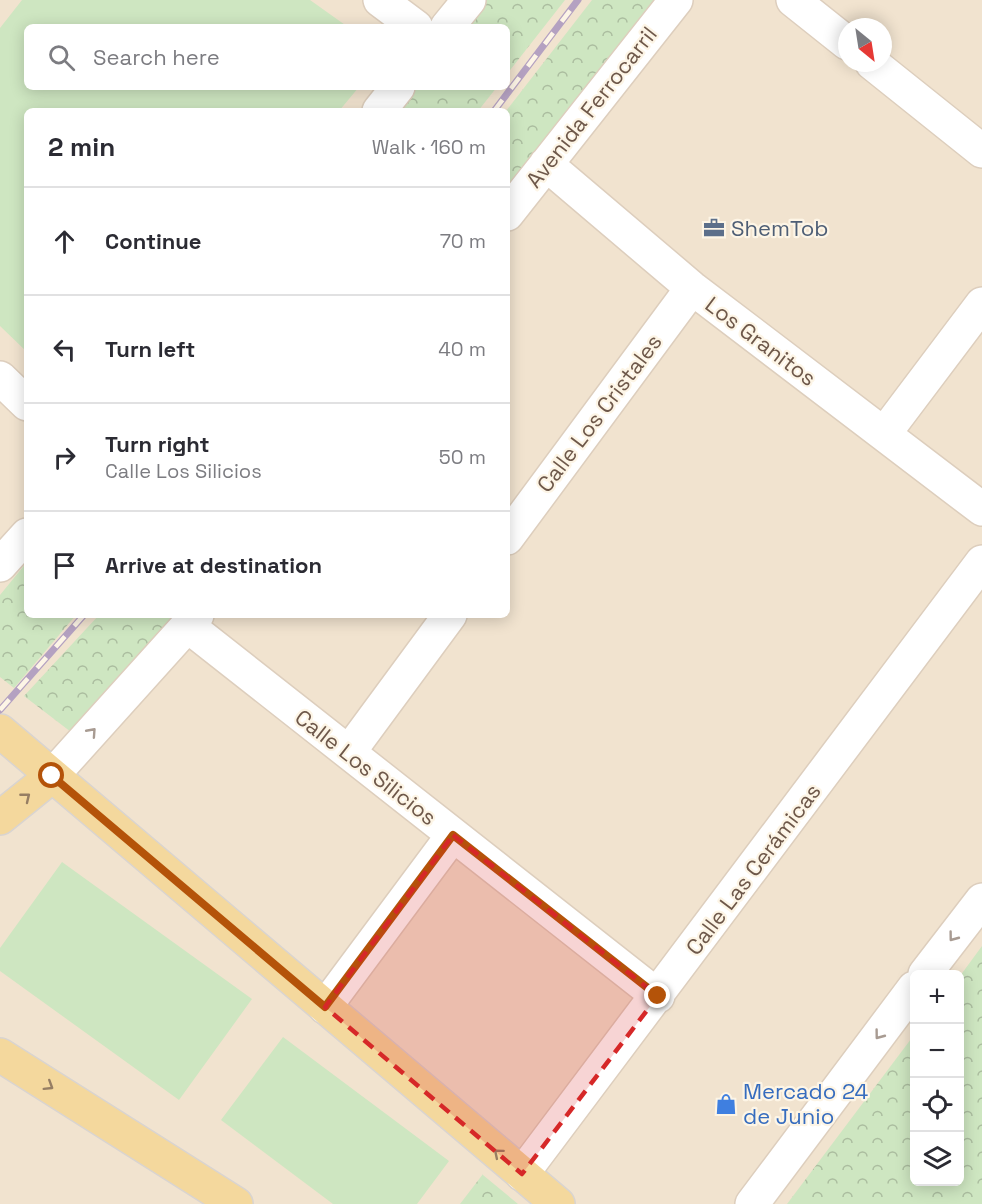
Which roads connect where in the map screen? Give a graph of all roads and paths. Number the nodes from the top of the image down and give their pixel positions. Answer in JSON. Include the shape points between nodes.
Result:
{"nodes":[{"id":1,"x":380,"y":0,"type":"edge"},
{"id":2,"x":469,"y":0,"type":"edge"},
{"id":3,"x":676,"y":0,"type":"edge"},
{"id":4,"x":792,"y":0,"type":"edge"},
{"id":5,"x":412,"y":24,"type":"edge"},
{"id":6,"x":449,"y":24,"type":"edge"},
{"id":7,"x":838,"y":36,"type":"edge"},
{"id":8,"x":883,"y":72,"type":"edge"},
{"id":9,"x":396,"y":90,"type":"edge"},
{"id":10,"x":381,"y":108,"type":"edge"},
{"id":11,"x":982,"y":151,"type":"edge"},
{"id":12,"x":546,"y":164,"type":"junction"},
{"id":13,"x":510,"y":210,"type":"edge"},
{"id":14,"x":692,"y":288,"type":"junction"},
{"id":15,"x":982,"y":304,"type":"edge"},
{"id":16,"x":0,"y":378,"type":"edge"},
{"id":17,"x":24,"y":401,"type":"edge"},
{"id":18,"x":884,"y":434,"type":"junction"},
{"id":19,"x":982,"y":509,"type":"edge"},
{"id":20,"x":510,"y":534,"type":"edge"},
{"id":21,"x":24,"y":537,"type":"edge"},
{"id":22,"x":982,"y":562,"type":"edge"},
{"id":23,"x":0,"y":565,"type":"edge"},
{"id":24,"x":448,"y":618,"type":"edge"},
{"id":25,"x":192,"y":621,"type":"edge"},
{"id":26,"x":0,"y":731,"type":"edge"},
{"id":27,"x":348,"y":752,"type":"junction"},
{"id":28,"x":52,"y":776,"type":"junction"},
{"id":29,"x":0,"y":818,"type":"edge"},
{"id":30,"x":453,"y":835,"type":"junction"},
{"id":31,"x":982,"y":900,"type":"edge"},
{"id":32,"x":929,"y":970,"type":"edge"},
{"id":33,"x":910,"y":995,"type":"edge"},
{"id":34,"x":658,"y":996,"type":"junction"},
{"id":35,"x":325,"y":1007,"type":"junction"},
{"id":36,"x":0,"y":1055,"type":"edge"},
{"id":37,"x":522,"y":1174,"type":"junction"},
{"id":38,"x":236,"y":1204,"type":"edge"},
{"id":39,"x":558,"y":1204,"type":"edge"},
{"id":40,"x":753,"y":1204,"type":"edge"}],
"edges":[{"from":1,"to":5,"type":"street"},
{"from":2,"to":6,"type":"street"},
{"from":3,"to":12,"type":"street","name":"Avenida Ferrocarril"},
{"from":4,"to":7,"type":"street"},
{"from":8,"to":11,"type":"street"},
{"from":9,"to":10,"type":"street"},
{"from":12,"to":13,"type":"street","name":"Avenida Ferrocarril"},
{"from":12,"to":14,"type":"street","name":"Los Granitos"},
{"from":14,"to":18,"type":"street","name":"Los Granitos"},
{"from":14,"to":20,"type":"street","name":"Calle Los Cristales"},
{"from":15,"to":18,"type":"street"},
{"from":16,"to":17,"type":"street"},
{"from":18,"to":19,"type":"street","name":"Los Granitos"},
{"from":21,"to":23,"type":"street"},
{"from":22,"to":34,"type":"street","name":"Calle Las Cerámicas"},
{"from":24,"to":27,"type":"street"},
{"from":25,"to":27,"type":"street","name":"Calle Los Silicios"},
{"from":28,"to":25,"type":"street","one_way":true},
{"from":26,"to":28,"type":"main road"},
{"from":27,"to":30,"type":"street","name":"Calle Los Silicios"},
{"from":29,"to":28,"type":"main road","one_way":true},
{"from":28,"to":35,"type":"main road"},
{"from":30,"to":34,"type":"street","name":"Calle Los Silicios"},
{"from":30,"to":35,"type":"street"},
{"from":31,"to":32,"type":"street","one_way":true},
{"from":33,"to":40,"type":"street","one_way":true},
{"from":34,"to":37,"type":"street","name":"Calle Las Cerámicas"},
{"from":37,"to":35,"type":"main road","one_way":true},
{"from":36,"to":38,"type":"main road","one_way":true},
{"from":37,"to":39,"type":"main road"}]}
